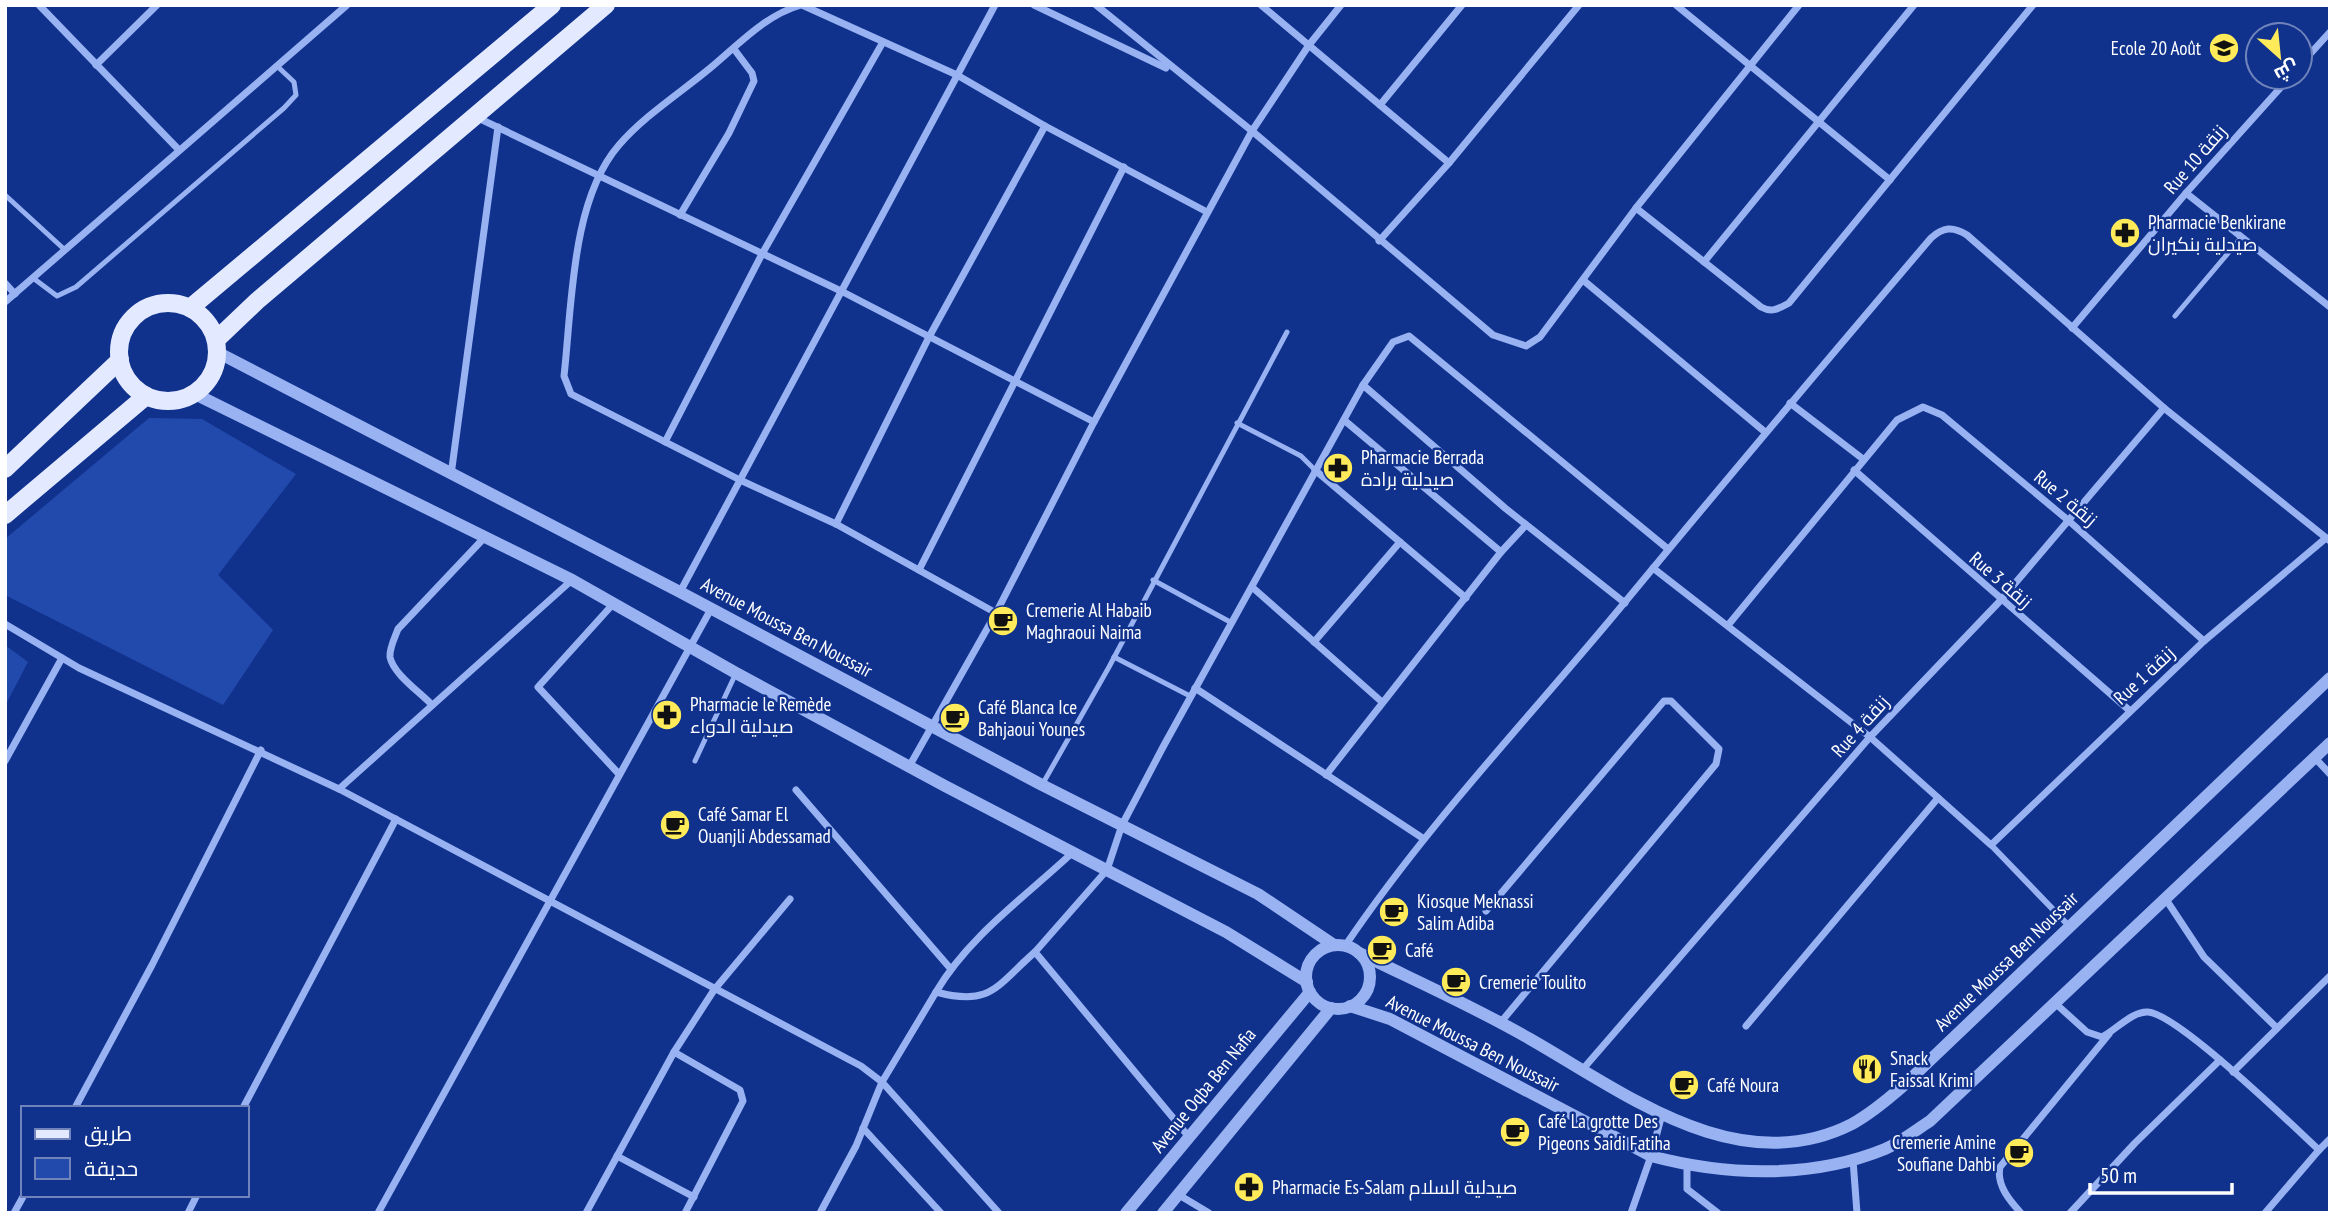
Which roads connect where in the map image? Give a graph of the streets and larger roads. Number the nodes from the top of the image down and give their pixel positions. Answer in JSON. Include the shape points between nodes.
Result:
{"nodes":[{"id":1,"x":38,"y":5,"type":"edge"},
{"id":2,"x":157,"y":5,"type":"edge"},
{"id":3,"x":347,"y":5,"type":"edge"},
{"id":4,"x":552,"y":5,"type":"edge"},
{"id":5,"x":606,"y":5,"type":"edge"},
{"id":6,"x":802,"y":5,"type":"edge"},
{"id":7,"x":995,"y":5,"type":"edge"},
{"id":8,"x":1034,"y":5,"type":"edge"},
{"id":9,"x":1096,"y":5,"type":"edge"},
{"id":10,"x":1261,"y":5,"type":"edge"},
{"id":11,"x":1341,"y":5,"type":"edge"},
{"id":12,"x":1462,"y":5,"type":"edge"},
{"id":13,"x":1578,"y":5,"type":"edge"},
{"id":14,"x":1676,"y":5,"type":"edge"},
{"id":15,"x":1799,"y":5,"type":"edge"},
{"id":16,"x":1914,"y":5,"type":"edge"},
{"id":17,"x":2033,"y":5,"type":"edge"},
{"id":18,"x":2330,"y":32,"type":"edge"},
{"id":19,"x":883,"y":42,"type":"junction"},
{"id":20,"x":1309,"y":45,"type":"junction"},
{"id":21,"x":734,"y":49,"type":"junction"},
{"id":22,"x":2314,"y":50,"type":"edge"},
{"id":23,"x":1749,"y":64,"type":"junction"},
{"id":24,"x":96,"y":65,"type":"junction"},
{"id":25,"x":1176,"y":72,"type":"junction"},
{"id":26,"x":957,"y":75,"type":"junction"},
{"id":27,"x":2277,"y":91,"type":"edge"},
{"id":28,"x":1380,"y":105,"type":"junction"},
{"id":29,"x":475,"y":116,"type":"junction"},
{"id":30,"x":1820,"y":122,"type":"junction"},
{"id":31,"x":1045,"y":126,"type":"junction"},
{"id":32,"x":498,"y":127,"type":"junction"},
{"id":33,"x":1252,"y":131,"type":"junction"},
{"id":34,"x":179,"y":150,"type":"junction"},
{"id":35,"x":1449,"y":163,"type":"junction"},
{"id":36,"x":1125,"y":167,"type":"junction"},
{"id":37,"x":598,"y":177,"type":"junction"},
{"id":38,"x":1890,"y":180,"type":"junction"},
{"id":39,"x":2186,"y":193,"type":"junction"},
{"id":40,"x":1636,"y":208,"type":"junction"},
{"id":41,"x":1207,"y":212,"type":"junction"},
{"id":42,"x":680,"y":215,"type":"junction"},
{"id":43,"x":1379,"y":241,"type":"junction"},
{"id":44,"x":762,"y":254,"type":"junction"},
{"id":45,"x":1704,"y":262,"type":"junction"},
{"id":46,"x":1583,"y":280,"type":"junction"},
{"id":47,"x":5,"y":283,"type":"edge"},
{"id":48,"x":843,"y":292,"type":"junction"},
{"id":49,"x":15,"y":293,"type":"junction"},
{"id":50,"x":5,"y":302,"type":"edge"},
{"id":51,"x":2330,"y":307,"type":"edge"},
{"id":52,"x":190,"y":308,"type":"junction"},
{"id":53,"x":2072,"y":328,"type":"junction"},
{"id":54,"x":929,"y":337,"type":"junction"},
{"id":55,"x":217,"y":346,"type":"junction"},
{"id":56,"x":120,"y":360,"type":"junction"},
{"id":57,"x":1014,"y":379,"type":"junction"},
{"id":58,"x":1363,"y":385,"type":"junction"},
{"id":59,"x":195,"y":394,"type":"junction"},
{"id":60,"x":146,"y":396,"type":"junction"},
{"id":61,"x":1790,"y":403,"type":"junction"},
{"id":62,"x":2164,"y":408,"type":"junction"},
{"id":63,"x":1344,"y":420,"type":"junction"},
{"id":64,"x":1094,"y":422,"type":"junction"},
{"id":65,"x":1765,"y":432,"type":"junction"},
{"id":66,"x":665,"y":442,"type":"junction"},
{"id":67,"x":1863,"y":458,"type":"junction"},
{"id":68,"x":5,"y":469,"type":"edge"},
{"id":69,"x":1315,"y":470,"type":"junction"},
{"id":70,"x":1854,"y":470,"type":"junction"},
{"id":71,"x":450,"y":475,"type":"junction"},
{"id":72,"x":740,"y":480,"type":"junction"},
{"id":73,"x":5,"y":515,"type":"edge"},
{"id":74,"x":2069,"y":520,"type":"junction"},
{"id":75,"x":836,"y":524,"type":"junction"},
{"id":76,"x":1526,"y":525,"type":"junction"},
{"id":77,"x":485,"y":537,"type":"junction"},
{"id":78,"x":2328,"y":539,"type":"edge"},
{"id":79,"x":1400,"y":542,"type":"junction"},
{"id":80,"x":1668,"y":549,"type":"junction"},
{"id":81,"x":1502,"y":552,"type":"junction"},
{"id":82,"x":1653,"y":568,"type":"junction"},
{"id":83,"x":919,"y":570,"type":"junction"},
{"id":84,"x":572,"y":580,"type":"junction"},
{"id":85,"x":1252,"y":587,"type":"junction"},
{"id":86,"x":680,"y":592,"type":"junction"},
{"id":87,"x":1466,"y":598,"type":"junction"},
{"id":88,"x":2000,"y":601,"type":"junction"},
{"id":89,"x":614,"y":603,"type":"junction"},
{"id":90,"x":1625,"y":603,"type":"junction"},
{"id":91,"x":710,"y":609,"type":"junction"},
{"id":92,"x":996,"y":613,"type":"junction"},
{"id":93,"x":5,"y":624,"type":"edge"},
{"id":94,"x":1729,"y":624,"type":"junction"},
{"id":95,"x":2204,"y":641,"type":"junction"},
{"id":96,"x":1314,"y":642,"type":"junction"},
{"id":97,"x":688,"y":646,"type":"junction"},
{"id":98,"x":61,"y":658,"type":"junction"},
{"id":99,"x":2330,"y":678,"type":"edge"},
{"id":100,"x":1195,"y":688,"type":"junction"},
{"id":101,"x":1382,"y":702,"type":"junction"},
{"id":102,"x":432,"y":705,"type":"junction"},
{"id":103,"x":2129,"y":710,"type":"junction"},
{"id":104,"x":930,"y":726,"type":"junction"},
{"id":105,"x":1870,"y":737,"type":"junction"},
{"id":106,"x":2330,"y":743,"type":"edge"},
{"id":107,"x":261,"y":750,"type":"junction"},
{"id":108,"x":2314,"y":757,"type":"junction"},
{"id":109,"x":5,"y":761,"type":"edge"},
{"id":110,"x":910,"y":765,"type":"junction"},
{"id":111,"x":618,"y":773,"type":"junction"},
{"id":112,"x":2330,"y":774,"type":"edge"},
{"id":113,"x":1326,"y":775,"type":"junction"},
{"id":114,"x":339,"y":789,"type":"junction"},
{"id":115,"x":796,"y":790,"type":"dead end"},
{"id":116,"x":1938,"y":797,"type":"junction"},
{"id":117,"x":396,"y":819,"type":"junction"},
{"id":118,"x":1122,"y":825,"type":"junction"},
{"id":119,"x":1424,"y":839,"type":"junction"},
{"id":120,"x":1991,"y":845,"type":"junction"},
{"id":121,"x":1072,"y":853,"type":"junction"},
{"id":122,"x":1107,"y":870,"type":"junction"},
{"id":123,"x":2165,"y":898,"type":"junction"},
{"id":124,"x":549,"y":899,"type":"junction"},
{"id":125,"x":790,"y":899,"type":"dead end"},
{"id":126,"x":1486,"y":911,"type":"dead end"},
{"id":127,"x":2070,"y":927,"type":"junction"},
{"id":128,"x":1339,"y":945,"type":"junction"},
{"id":129,"x":1035,"y":952,"type":"junction"},
{"id":130,"x":1359,"y":953,"type":"junction"},
{"id":131,"x":950,"y":968,"type":"junction"},
{"id":132,"x":2330,"y":976,"type":"edge"},
{"id":133,"x":1308,"y":987,"type":"junction"},
{"id":134,"x":714,"y":990,"type":"junction"},
{"id":135,"x":936,"y":992,"type":"junction"},
{"id":136,"x":2055,"y":1003,"type":"junction"},
{"id":137,"x":1350,"y":1006,"type":"junction"},
{"id":138,"x":1331,"y":1008,"type":"junction"},
{"id":139,"x":1502,"y":1022,"type":"junction"},
{"id":140,"x":1746,"y":1026,"type":"dead end"},
{"id":141,"x":2277,"y":1028,"type":"junction"},
{"id":142,"x":2109,"y":1033,"type":"junction"},
{"id":143,"x":674,"y":1052,"type":"junction"},
{"id":144,"x":2220,"y":1060,"type":"junction"},
{"id":145,"x":1583,"y":1069,"type":"junction"},
{"id":146,"x":2233,"y":1072,"type":"junction"},
{"id":147,"x":882,"y":1082,"type":"junction"},
{"id":148,"x":76,"y":1106,"type":"edge"},
{"id":149,"x":244,"y":1106,"type":"edge"},
{"id":150,"x":1662,"y":1114,"type":"junction"},
{"id":151,"x":863,"y":1128,"type":"junction"},
{"id":152,"x":1189,"y":1137,"type":"junction"},
{"id":153,"x":2330,"y":1139,"type":"edge"},
{"id":154,"x":2319,"y":1150,"type":"junction"},
{"id":155,"x":617,"y":1156,"type":"junction"},
{"id":156,"x":1651,"y":1156,"type":"junction"},
{"id":157,"x":1853,"y":1160,"type":"junction"},
{"id":158,"x":1687,"y":1165,"type":"junction"},
{"id":159,"x":1179,"y":1195,"type":"junction"},
{"id":160,"x":23,"y":1197,"type":"edge"},
{"id":161,"x":196,"y":1197,"type":"edge"},
{"id":162,"x":694,"y":1197,"type":"junction"},
{"id":163,"x":14,"y":1213,"type":"edge"},
{"id":164,"x":188,"y":1213,"type":"edge"},
{"id":165,"x":377,"y":1213,"type":"edge"},
{"id":166,"x":586,"y":1213,"type":"edge"},
{"id":167,"x":685,"y":1213,"type":"edge"},
{"id":168,"x":820,"y":1213,"type":"edge"},
{"id":169,"x":941,"y":1213,"type":"edge"},
{"id":170,"x":999,"y":1213,"type":"edge"},
{"id":171,"x":1126,"y":1213,"type":"edge"},
{"id":172,"x":1163,"y":1213,"type":"edge"},
{"id":173,"x":1209,"y":1213,"type":"edge"},
{"id":174,"x":1631,"y":1213,"type":"edge"},
{"id":175,"x":1718,"y":1213,"type":"edge"},
{"id":176,"x":1857,"y":1213,"type":"edge"},
{"id":177,"x":2021,"y":1213,"type":"edge"},
{"id":178,"x":2070,"y":1213,"type":"edge"},
{"id":179,"x":2265,"y":1213,"type":"edge"}],
"edges":[{"from":1,"to":24,"type":"street"},
{"from":2,"to":24,"type":"street"},
{"from":3,"to":34,"type":"street"},
{"from":4,"to":52,"type":"main road"},
{"from":5,"to":29,"type":"main road"},
{"from":6,"to":19,"type":"street"},
{"from":6,"to":21,"type":"street","via":[[773,17]]},
{"from":7,"to":26,"type":"street"},
{"from":8,"to":25,"type":"street"},
{"from":9,"to":25,"type":"street"},
{"from":10,"to":20,"type":"street"},
{"from":11,"to":20,"type":"street"},
{"from":12,"to":28,"type":"street"},
{"from":13,"to":35,"type":"street"},
{"from":14,"to":23,"type":"street"},
{"from":15,"to":23,"type":"street"},
{"from":16,"to":30,"type":"street"},
{"from":17,"to":38,"type":"street"},
{"from":18,"to":22,"type":"street"},
{"from":19,"to":26,"type":"street"},
{"from":19,"to":44,"type":"street"},
{"from":20,"to":28,"type":"street"},
{"from":20,"to":33,"type":"street"},
{"from":21,"to":37,"type":"street","via":[[619,145]]},
{"from":21,"to":42,"type":"street","via":[[754,81]]},
{"from":23,"to":30,"type":"street"},
{"from":23,"to":40,"type":"street"},
{"from":24,"to":34,"type":"street"},
{"from":25,"to":33,"type":"street"},
{"from":26,"to":31,"type":"street"},
{"from":26,"to":48,"type":"street"},
{"from":27,"to":39,"type":"street","name":"Rue 10 زنقة"},
{"from":28,"to":35,"type":"street"},
{"from":29,"to":32,"type":"street"},
{"from":29,"to":55,"type":"main road","via":[[257,301]]},
{"from":30,"to":38,"type":"street"},
{"from":30,"to":45,"type":"street"},
{"from":31,"to":36,"type":"street"},
{"from":31,"to":54,"type":"street"},
{"from":32,"to":37,"type":"street"},
{"from":32,"to":71,"type":"street"},
{"from":33,"to":41,"type":"street"},
{"from":33,"to":43,"type":"street"},
{"from":34,"to":49,"type":"street"},
{"from":35,"to":43,"type":"street"},
{"from":36,"to":41,"type":"street"},
{"from":36,"to":57,"type":"street"},
{"from":37,"to":42,"type":"street"},
{"from":37,"to":66,"type":"street","via":[[577,260],[564,376],[570,394]]},
{"from":38,"to":45,"type":"street","via":[[1788,303],[1778,309],[1769,312],[1761,307]]},
{"from":39,"to":51,"type":"street"},
{"from":39,"to":53,"type":"street","name":"Rue 10 زنقة"},
{"from":40,"to":45,"type":"street"},
{"from":40,"to":46,"type":"street"},
{"from":41,"to":64,"type":"street"},
{"from":42,"to":44,"type":"street"},
{"from":43,"to":46,"type":"street","via":[[1493,335],[1511,344],[1526,346],[1540,337]]},
{"from":44,"to":48,"type":"street"},
{"from":44,"to":66,"type":"street"},
{"from":46,"to":65,"type":"street"},
{"from":47,"to":49,"type":"street"},
{"from":48,"to":54,"type":"street"},
{"from":48,"to":72,"type":"street"},
{"from":49,"to":50,"type":"street"},
{"from":52,"to":55,"type":"main road","via":[[202,316]]},
{"from":52,"to":56,"type":"main road","via":[[173,303],[139,313],[120,342]]},
{"from":53,"to":61,"type":"street","via":[[1967,235],[1944,228]]},
{"from":53,"to":62,"type":"street"},
{"from":54,"to":57,"type":"street"},
{"from":54,"to":75,"type":"street"},
{"from":55,"to":59,"type":"main road","via":[[215,368]]},
{"from":55,"to":71,"type":"street","name":"Avenue Moussa Ben Noussair"},
{"from":56,"to":60,"type":"main road","via":[[128,381]]},
{"from":56,"to":68,"type":"main road"},
{"from":57,"to":64,"type":"street"},
{"from":57,"to":83,"type":"street"},
{"from":58,"to":63,"type":"street"},
{"from":58,"to":76,"type":"street"},
{"from":58,"to":80,"type":"street","via":[[1393,342],[1409,337]]},
{"from":59,"to":60,"type":"main road","via":[[162,401]]},
{"from":59,"to":77,"type":"street"},
{"from":60,"to":73,"type":"main road"},
{"from":61,"to":65,"type":"street"},
{"from":61,"to":67,"type":"street"},
{"from":62,"to":74,"type":"street","name":"Rue 4 زنقة"},
{"from":62,"to":78,"type":"street"},
{"from":63,"to":69,"type":"street"},
{"from":63,"to":81,"type":"street"},
{"from":64,"to":92,"type":"street"},
{"from":65,"to":80,"type":"street"},
{"from":66,"to":72,"type":"street"},
{"from":67,"to":70,"type":"street"},
{"from":67,"to":74,"type":"street","name":"Rue 2 زنقة","via":[[1897,420],[1923,407],[1942,415]]},
{"from":69,"to":79,"type":"street"},
{"from":69,"to":85,"type":"street"},
{"from":70,"to":88,"type":"street","name":"Rue 3 زنقة"},
{"from":70,"to":94,"type":"street"},
{"from":71,"to":86,"type":"street","name":"Avenue Moussa Ben Noussair"},
{"from":72,"to":75,"type":"street"},
{"from":72,"to":86,"type":"street"},
{"from":74,"to":88,"type":"street","name":"Rue 4 زنقة"},
{"from":74,"to":95,"type":"street","name":"Rue 2 زنقة"},
{"from":75,"to":83,"type":"street"},
{"from":76,"to":81,"type":"street"},
{"from":76,"to":90,"type":"street"},
{"from":77,"to":84,"type":"street"},
{"from":77,"to":102,"type":"street","via":[[398,629],[390,656],[394,666]]},
{"from":78,"to":95,"type":"street","name":"Rue 1 زنقة"},
{"from":79,"to":87,"type":"street"},
{"from":79,"to":96,"type":"street"},
{"from":80,"to":82,"type":"street"},
{"from":81,"to":87,"type":"street"},
{"from":82,"to":90,"type":"street"},
{"from":82,"to":94,"type":"street"},
{"from":83,"to":92,"type":"street"},
{"from":84,"to":89,"type":"street"},
{"from":84,"to":102,"type":"street"},
{"from":85,"to":96,"type":"street"},
{"from":85,"to":100,"type":"street"},
{"from":86,"to":91,"type":"street","name":"Avenue Moussa Ben Noussair"},
{"from":87,"to":101,"type":"street"},
{"from":88,"to":103,"type":"street","name":"Rue 3 زنقة"},
{"from":88,"to":105,"type":"street","name":"Rue 4 زنقة"},
{"from":89,"to":97,"type":"street"},
{"from":89,"to":111,"type":"street","via":[[538,687]]},
{"from":90,"to":119,"type":"street"},
{"from":91,"to":97,"type":"street"},
{"from":91,"to":104,"type":"street","name":"Avenue Moussa Ben Noussair"},
{"from":92,"to":104,"type":"street"},
{"from":93,"to":98,"type":"street"},
{"from":94,"to":105,"type":"street"},
{"from":95,"to":103,"type":"street","name":"Rue 1 زنقة"},
{"from":96,"to":101,"type":"street"},
{"from":97,"to":110,"type":"street"},
{"from":97,"to":111,"type":"street"},
{"from":98,"to":107,"type":"street"},
{"from":98,"to":109,"type":"street"},
{"from":99,"to":127,"type":"street","name":"Avenue Moussa Ben Noussair"},
{"from":100,"to":113,"type":"street"},
{"from":100,"to":118,"type":"street"},
{"from":101,"to":113,"type":"street"},
{"from":102,"to":114,"type":"street"},
{"from":103,"to":120,"type":"street","name":"Rue 1 زنقة"},
{"from":104,"to":110,"type":"street"},
{"from":104,"to":118,"type":"street","name":"Avenue Moussa Ben Noussair"},
{"from":105,"to":116,"type":"street"},
{"from":105,"to":145,"type":"street","name":"Rue 4 زنقة"},
{"from":106,"to":108,"type":"street","name":"Avenue Moussa Ben Noussair"},
{"from":107,"to":114,"type":"street"},
{"from":107,"to":148,"type":"street"},
{"from":108,"to":112,"type":"street"},
{"from":108,"to":123,"type":"street","name":"Avenue Moussa Ben Noussair"},
{"from":110,"to":121,"type":"street"},
{"from":111,"to":124,"type":"street"},
{"from":113,"to":119,"type":"street"},
{"from":114,"to":117,"type":"street"},
{"from":115,"to":131,"type":"street"},
{"from":116,"to":120,"type":"street"},
{"from":116,"to":140,"type":"street"},
{"from":117,"to":124,"type":"street"},
{"from":117,"to":149,"type":"street"},
{"from":118,"to":122,"type":"street"},
{"from":118,"to":128,"type":"street","name":"Avenue Moussa Ben Noussair","via":[[1258,894]]},
{"from":119,"to":128,"type":"street"},
{"from":120,"to":127,"type":"street"},
{"from":121,"to":122,"type":"street"},
{"from":121,"to":131,"type":"street"},
{"from":122,"to":129,"type":"street"},
{"from":122,"to":133,"type":"street","via":[[1226,932]]},
{"from":123,"to":136,"type":"street","name":"Avenue Moussa Ben Noussair"},
{"from":123,"to":141,"type":"street","via":[[2204,957]]},
{"from":124,"to":134,"type":"street"},
{"from":124,"to":165,"type":"street"},
{"from":125,"to":134,"type":"street"},
{"from":126,"to":139,"type":"street","via":[[1664,701],[1671,701],[1719,749],[1716,764]]},
{"from":127,"to":150,"type":"street","name":"Avenue Moussa Ben Noussair","via":[[1903,1086],[1852,1124],[1798,1142],[1763,1144],[1716,1136]]},
{"from":128,"to":130,"type":"street"},
{"from":128,"to":133,"type":"street","via":[[1324,948],[1310,962]]},
{"from":129,"to":135,"type":"street","via":[[981,997]]},
{"from":129,"to":152,"type":"street"},
{"from":130,"to":137,"type":"street","via":[[1370,971],[1369,982],[1366,992]]},
{"from":130,"to":139,"type":"street","name":"Avenue Moussa Ben Noussair"},
{"from":131,"to":135,"type":"street"},
{"from":132,"to":141,"type":"street"},
{"from":133,"to":138,"type":"street"},
{"from":133,"to":152,"type":"street","name":"Avenue Oqba Ben Nafia"},
{"from":134,"to":143,"type":"street"},
{"from":134,"to":147,"type":"street","via":[[861,1066]]},
{"from":135,"to":147,"type":"street"},
{"from":136,"to":142,"type":"street","via":[[2087,1032],[2102,1037]]},
{"from":136,"to":157,"type":"street","name":"Avenue Moussa Ben Noussair","via":[[1930,1121],[1886,1149]]},
{"from":137,"to":138,"type":"street"},
{"from":137,"to":156,"type":"street","name":"Avenue Moussa Ben Noussair","via":[[1390,1018]]},
{"from":138,"to":159,"type":"street"},
{"from":139,"to":145,"type":"street","name":"Avenue Moussa Ben Noussair"},
{"from":141,"to":146,"type":"street"},
{"from":142,"to":144,"type":"street","via":[[2149,1012],[2191,1036]]},
{"from":142,"to":177,"type":"street","via":[[2000,1167],[2001,1184]]},
{"from":143,"to":155,"type":"street"},
{"from":143,"to":162,"type":"street","via":[[740,1090],[743,1101]]},
{"from":144,"to":146,"type":"street"},
{"from":144,"to":178,"type":"street"},
{"from":145,"to":150,"type":"street","name":"Avenue Moussa Ben Noussair"},
{"from":146,"to":154,"type":"street"},
{"from":147,"to":151,"type":"street"},
{"from":147,"to":170,"type":"street"},
{"from":150,"to":156,"type":"street"},
{"from":151,"to":168,"type":"street"},
{"from":151,"to":169,"type":"street"},
{"from":152,"to":171,"type":"street","name":"Avenue Oqba Ben Nafia"},
{"from":153,"to":154,"type":"street"},
{"from":154,"to":179,"type":"street"},
{"from":155,"to":162,"type":"street"},
{"from":155,"to":166,"type":"street"},
{"from":156,"to":158,"type":"street","name":"Avenue Moussa Ben Noussair"},
{"from":156,"to":174,"type":"street"},
{"from":157,"to":158,"type":"street","name":"Avenue Moussa Ben Noussair","via":[[1772,1172]]},
{"from":157,"to":176,"type":"street"},
{"from":158,"to":175,"type":"street","via":[[1687,1189]]},
{"from":159,"to":172,"type":"street"},
{"from":159,"to":173,"type":"street"},
{"from":160,"to":163,"type":"street"},
{"from":161,"to":164,"type":"street"},
{"from":162,"to":167,"type":"street"}]}
